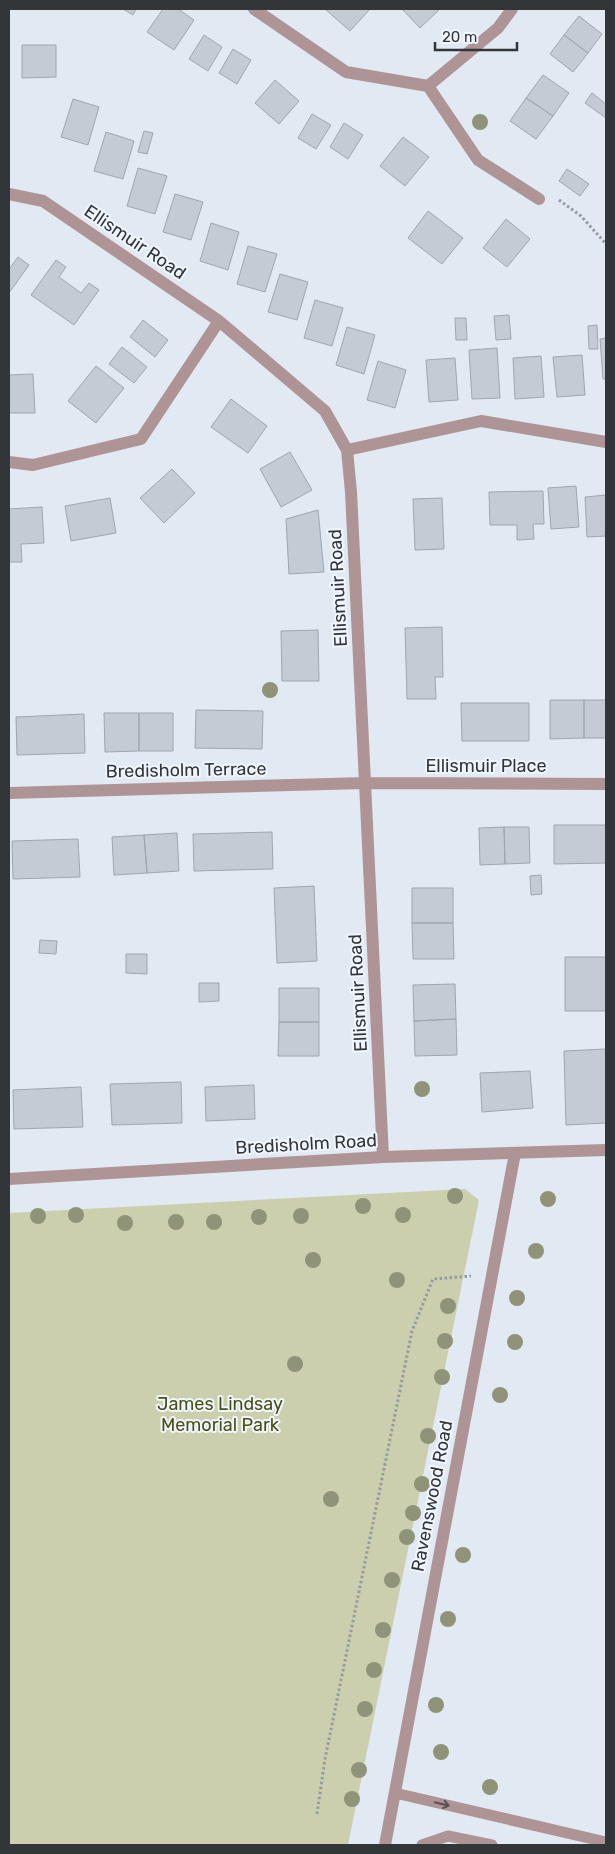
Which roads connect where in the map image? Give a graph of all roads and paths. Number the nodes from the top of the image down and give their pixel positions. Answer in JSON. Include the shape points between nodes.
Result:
{"nodes":[{"id":1,"x":254,"y":9,"type":"edge"},
{"id":2,"x":512,"y":9,"type":"edge"},
{"id":3,"x":428,"y":86,"type":"junction"},
{"id":4,"x":9,"y":194,"type":"edge"},
{"id":5,"x":539,"y":199,"type":"joint"},
{"id":6,"x":606,"y":244,"type":"edge"},
{"id":7,"x":219,"y":321,"type":"junction"},
{"id":8,"x":606,"y":442,"type":"edge"},
{"id":9,"x":347,"y":450,"type":"junction"},
{"id":10,"x":9,"y":462,"type":"edge"},
{"id":11,"x":365,"y":783,"type":"junction"},
{"id":12,"x":606,"y":784,"type":"edge"},
{"id":13,"x":9,"y":792,"type":"edge"},
{"id":14,"x":606,"y":1150,"type":"edge"},
{"id":15,"x":515,"y":1153,"type":"junction"},
{"id":16,"x":383,"y":1157,"type":"junction"},
{"id":17,"x":9,"y":1179,"type":"edge"},
{"id":18,"x":492,"y":1274,"type":"junction"},
{"id":19,"x":395,"y":1793,"type":"junction"},
{"id":20,"x":317,"y":1814,"type":"dead end"},
{"id":21,"x":585,"y":1837,"type":"junction"},
{"id":22,"x":606,"y":1842,"type":"edge"},
{"id":23,"x":385,"y":1845,"type":"edge"},
{"id":24,"x":422,"y":1845,"type":"edge"},
{"id":25,"x":492,"y":1845,"type":"edge"},
{"id":26,"x":595,"y":1845,"type":"edge"}],
"edges":[{"from":1,"to":3,"type":"street","via":[[346,72]]},
{"from":2,"to":3,"type":"street","via":[[498,28]]},
{"from":3,"to":5,"type":"street","via":[[478,160]]},
{"from":4,"to":7,"type":"street","name":"Ellismuir Road","via":[[43,201]]},
{"from":5,"to":6,"type":"path","via":[[551,194],[581,216]]},
{"from":7,"to":9,"type":"street","name":"Ellismuir Road","via":[[325,411]]},
{"from":7,"to":10,"type":"street","via":[[141,439],[33,465]]},
{"from":8,"to":9,"type":"street","via":[[481,421]]},
{"from":9,"to":11,"type":"street","name":"Ellismuir Road"},
{"from":11,"to":12,"type":"street","name":"Ellismuir Place"},
{"from":11,"to":13,"type":"street","name":"Bredisholm Terrace"},
{"from":11,"to":16,"type":"street","name":"Ellismuir Road"},
{"from":14,"to":15,"type":"street","name":"Bredisholm Road"},
{"from":15,"to":16,"type":"street","name":"Bredisholm Road"},
{"from":15,"to":18,"type":"street","name":"Ravenswood Road"},
{"from":16,"to":17,"type":"street","name":"Bredisholm Road"},
{"from":18,"to":19,"type":"street","name":"Ravenswood Road"},
{"from":18,"to":20,"type":"path","via":[[433,1279],[412,1331],[327,1749]]},
{"from":19,"to":21,"type":"lane","one_way":true},
{"from":19,"to":23,"type":"street","name":"Ravenswood Road"},
{"from":21,"to":22,"type":"lane"},
{"from":21,"to":26,"type":"lane"},
{"from":24,"to":25,"type":"lane","via":[[448,1836]]}]}
